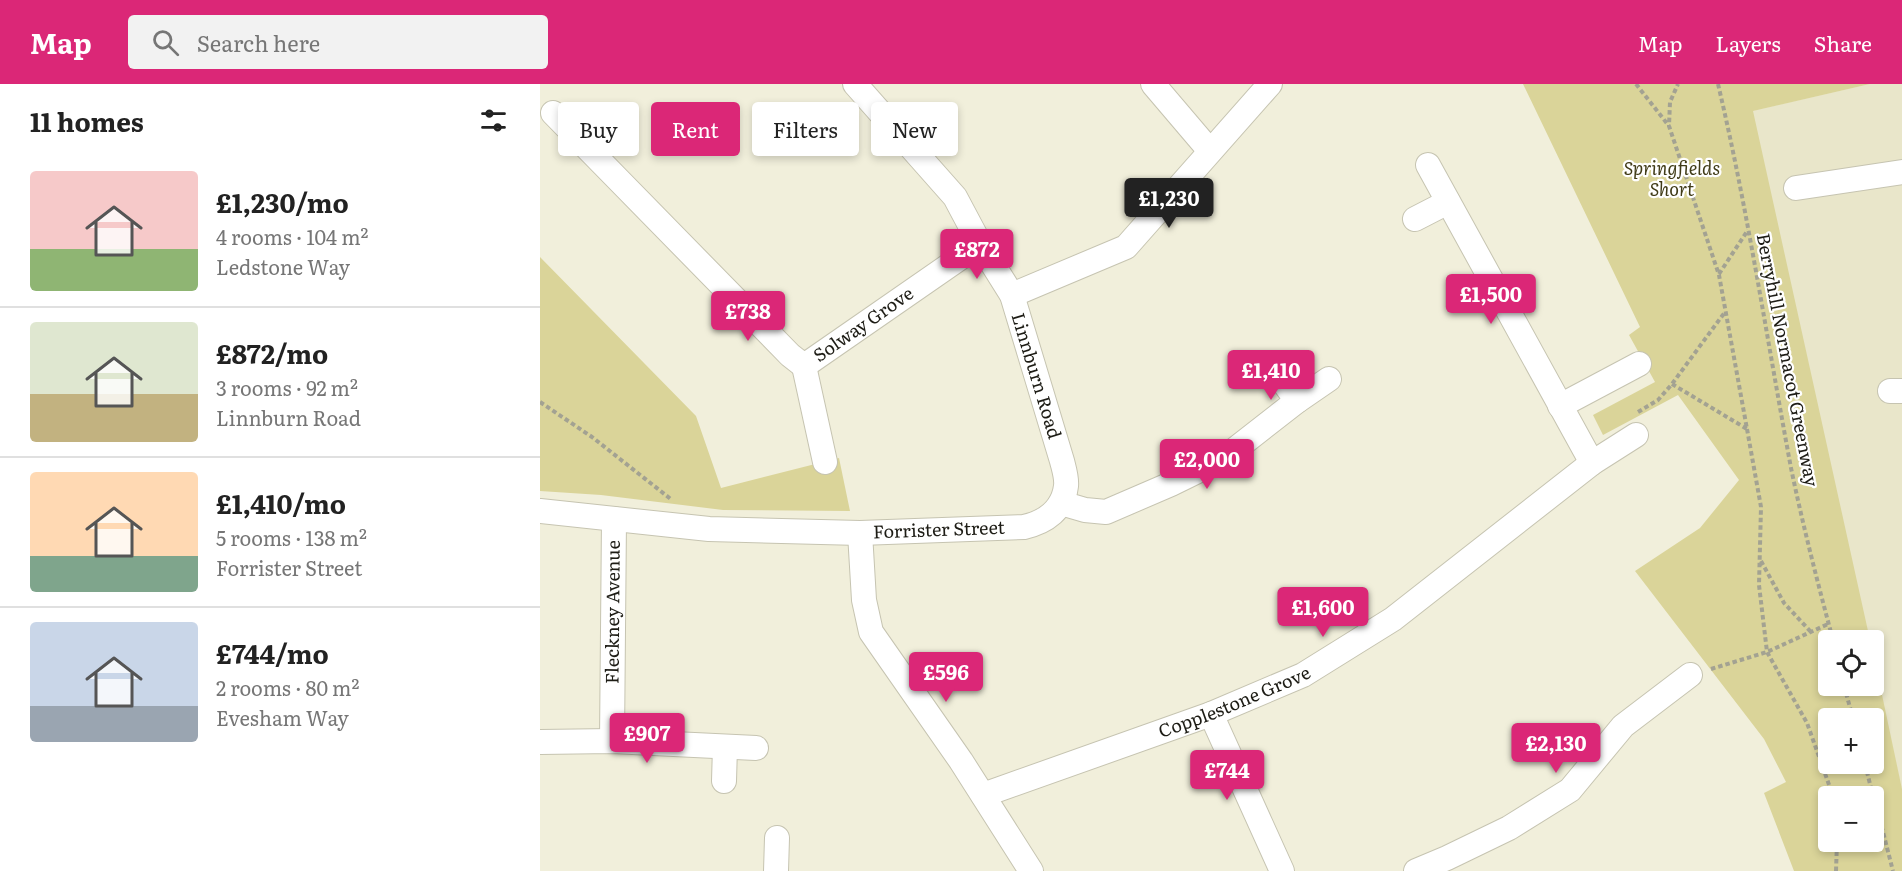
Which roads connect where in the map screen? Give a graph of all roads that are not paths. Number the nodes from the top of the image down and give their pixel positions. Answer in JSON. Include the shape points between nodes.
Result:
{"nodes":[{"id":1,"x":855,"y":84,"type":"edge"},
{"id":2,"x":1153,"y":84,"type":"edge"},
{"id":3,"x":1270,"y":84,"type":"edge"},
{"id":4,"x":553,"y":113,"type":"dead end"},
{"id":5,"x":1210,"y":151,"type":"junction"},
{"id":6,"x":1428,"y":165,"type":"dead end"},
{"id":7,"x":1902,"y":172,"type":"edge"},
{"id":8,"x":1796,"y":188,"type":"dead end"},
{"id":9,"x":1448,"y":202,"type":"junction"},
{"id":10,"x":1415,"y":219,"type":"dead end"},
{"id":11,"x":980,"y":244,"type":"junction"},
{"id":12,"x":1012,"y":295,"type":"junction"},
{"id":13,"x":1639,"y":364,"type":"dead end"},
{"id":14,"x":804,"y":366,"type":"junction"},
{"id":15,"x":1279,"y":376,"type":"dead end"},
{"id":16,"x":1329,"y":379,"type":"dead end"},
{"id":17,"x":1297,"y":401,"type":"junction"},
{"id":18,"x":1560,"y":406,"type":"junction"},
{"id":19,"x":1636,"y":435,"type":"dead end"},
{"id":20,"x":825,"y":462,"type":"dead end"},
{"id":21,"x":1592,"y":463,"type":"junction"},
{"id":22,"x":1061,"y":503,"type":"junction"},
{"id":23,"x":540,"y":511,"type":"edge"},
{"id":24,"x":614,"y":519,"type":"junction"},
{"id":25,"x":860,"y":534,"type":"junction"},
{"id":26,"x":1690,"y":675,"type":"road end"},
{"id":27,"x":1211,"y":714,"type":"junction"},
{"id":28,"x":612,"y":741,"type":"junction"},
{"id":29,"x":540,"y":742,"type":"edge"},
{"id":30,"x":725,"y":747,"type":"junction"},
{"id":31,"x":756,"y":748,"type":"dead end"},
{"id":32,"x":724,"y":781,"type":"dead end"},
{"id":33,"x":983,"y":795,"type":"junction"},
{"id":34,"x":777,"y":838,"type":"dead end"},
{"id":35,"x":776,"y":871,"type":"edge"},
{"id":36,"x":1031,"y":871,"type":"edge"},
{"id":37,"x":1282,"y":871,"type":"edge"},
{"id":38,"x":1416,"y":871,"type":"edge"}],
"edges":[{"from":1,"to":11,"type":"street","name":"Linnburn Road","via":[[955,197]]},
{"from":2,"to":5,"type":"street"},
{"from":3,"to":5,"type":"street"},
{"from":4,"to":14,"type":"street","name":"Solway Grove"},
{"from":5,"to":12,"type":"street","via":[[1126,247]]},
{"from":6,"to":9,"type":"street"},
{"from":7,"to":8,"type":"street"},
{"from":9,"to":10,"type":"street"},
{"from":9,"to":18,"type":"street"},
{"from":11,"to":12,"type":"street","name":"Linnburn Road"},
{"from":11,"to":14,"type":"street","name":"Solway Grove"},
{"from":12,"to":22,"type":"street","name":"Linnburn Road","via":[[1062,461],[1067,484]]},
{"from":13,"to":18,"type":"street"},
{"from":14,"to":20,"type":"street"},
{"from":15,"to":17,"type":"street"},
{"from":16,"to":17,"type":"street"},
{"from":17,"to":22,"type":"street","via":[[1224,458],[1132,502],[1106,512]]},
{"from":18,"to":21,"type":"street"},
{"from":19,"to":21,"type":"street","name":"Copplestone Grove"},
{"from":21,"to":27,"type":"street","name":"Copplestone Grove","via":[[1393,619],[1303,675]]},
{"from":22,"to":25,"type":"street","name":"Forrister Street","via":[[1041,523],[1024,527]]},
{"from":23,"to":24,"type":"street","name":"Forrister Street"},
{"from":24,"to":25,"type":"street","name":"Forrister Street","via":[[709,529]]},
{"from":24,"to":28,"type":"street","name":"Fleckney Avenue"},
{"from":25,"to":33,"type":"street","via":[[864,600],[871,632]]},
{"from":26,"to":38,"type":"street","via":[[1623,726],[1570,790],[1509,828]]},
{"from":27,"to":33,"type":"street","name":"Copplestone Grove"},
{"from":27,"to":37,"type":"street"},
{"from":28,"to":29,"type":"street"},
{"from":28,"to":30,"type":"street"},
{"from":30,"to":31,"type":"street"},
{"from":30,"to":32,"type":"street"},
{"from":33,"to":36,"type":"street"},
{"from":34,"to":35,"type":"street"}]}
